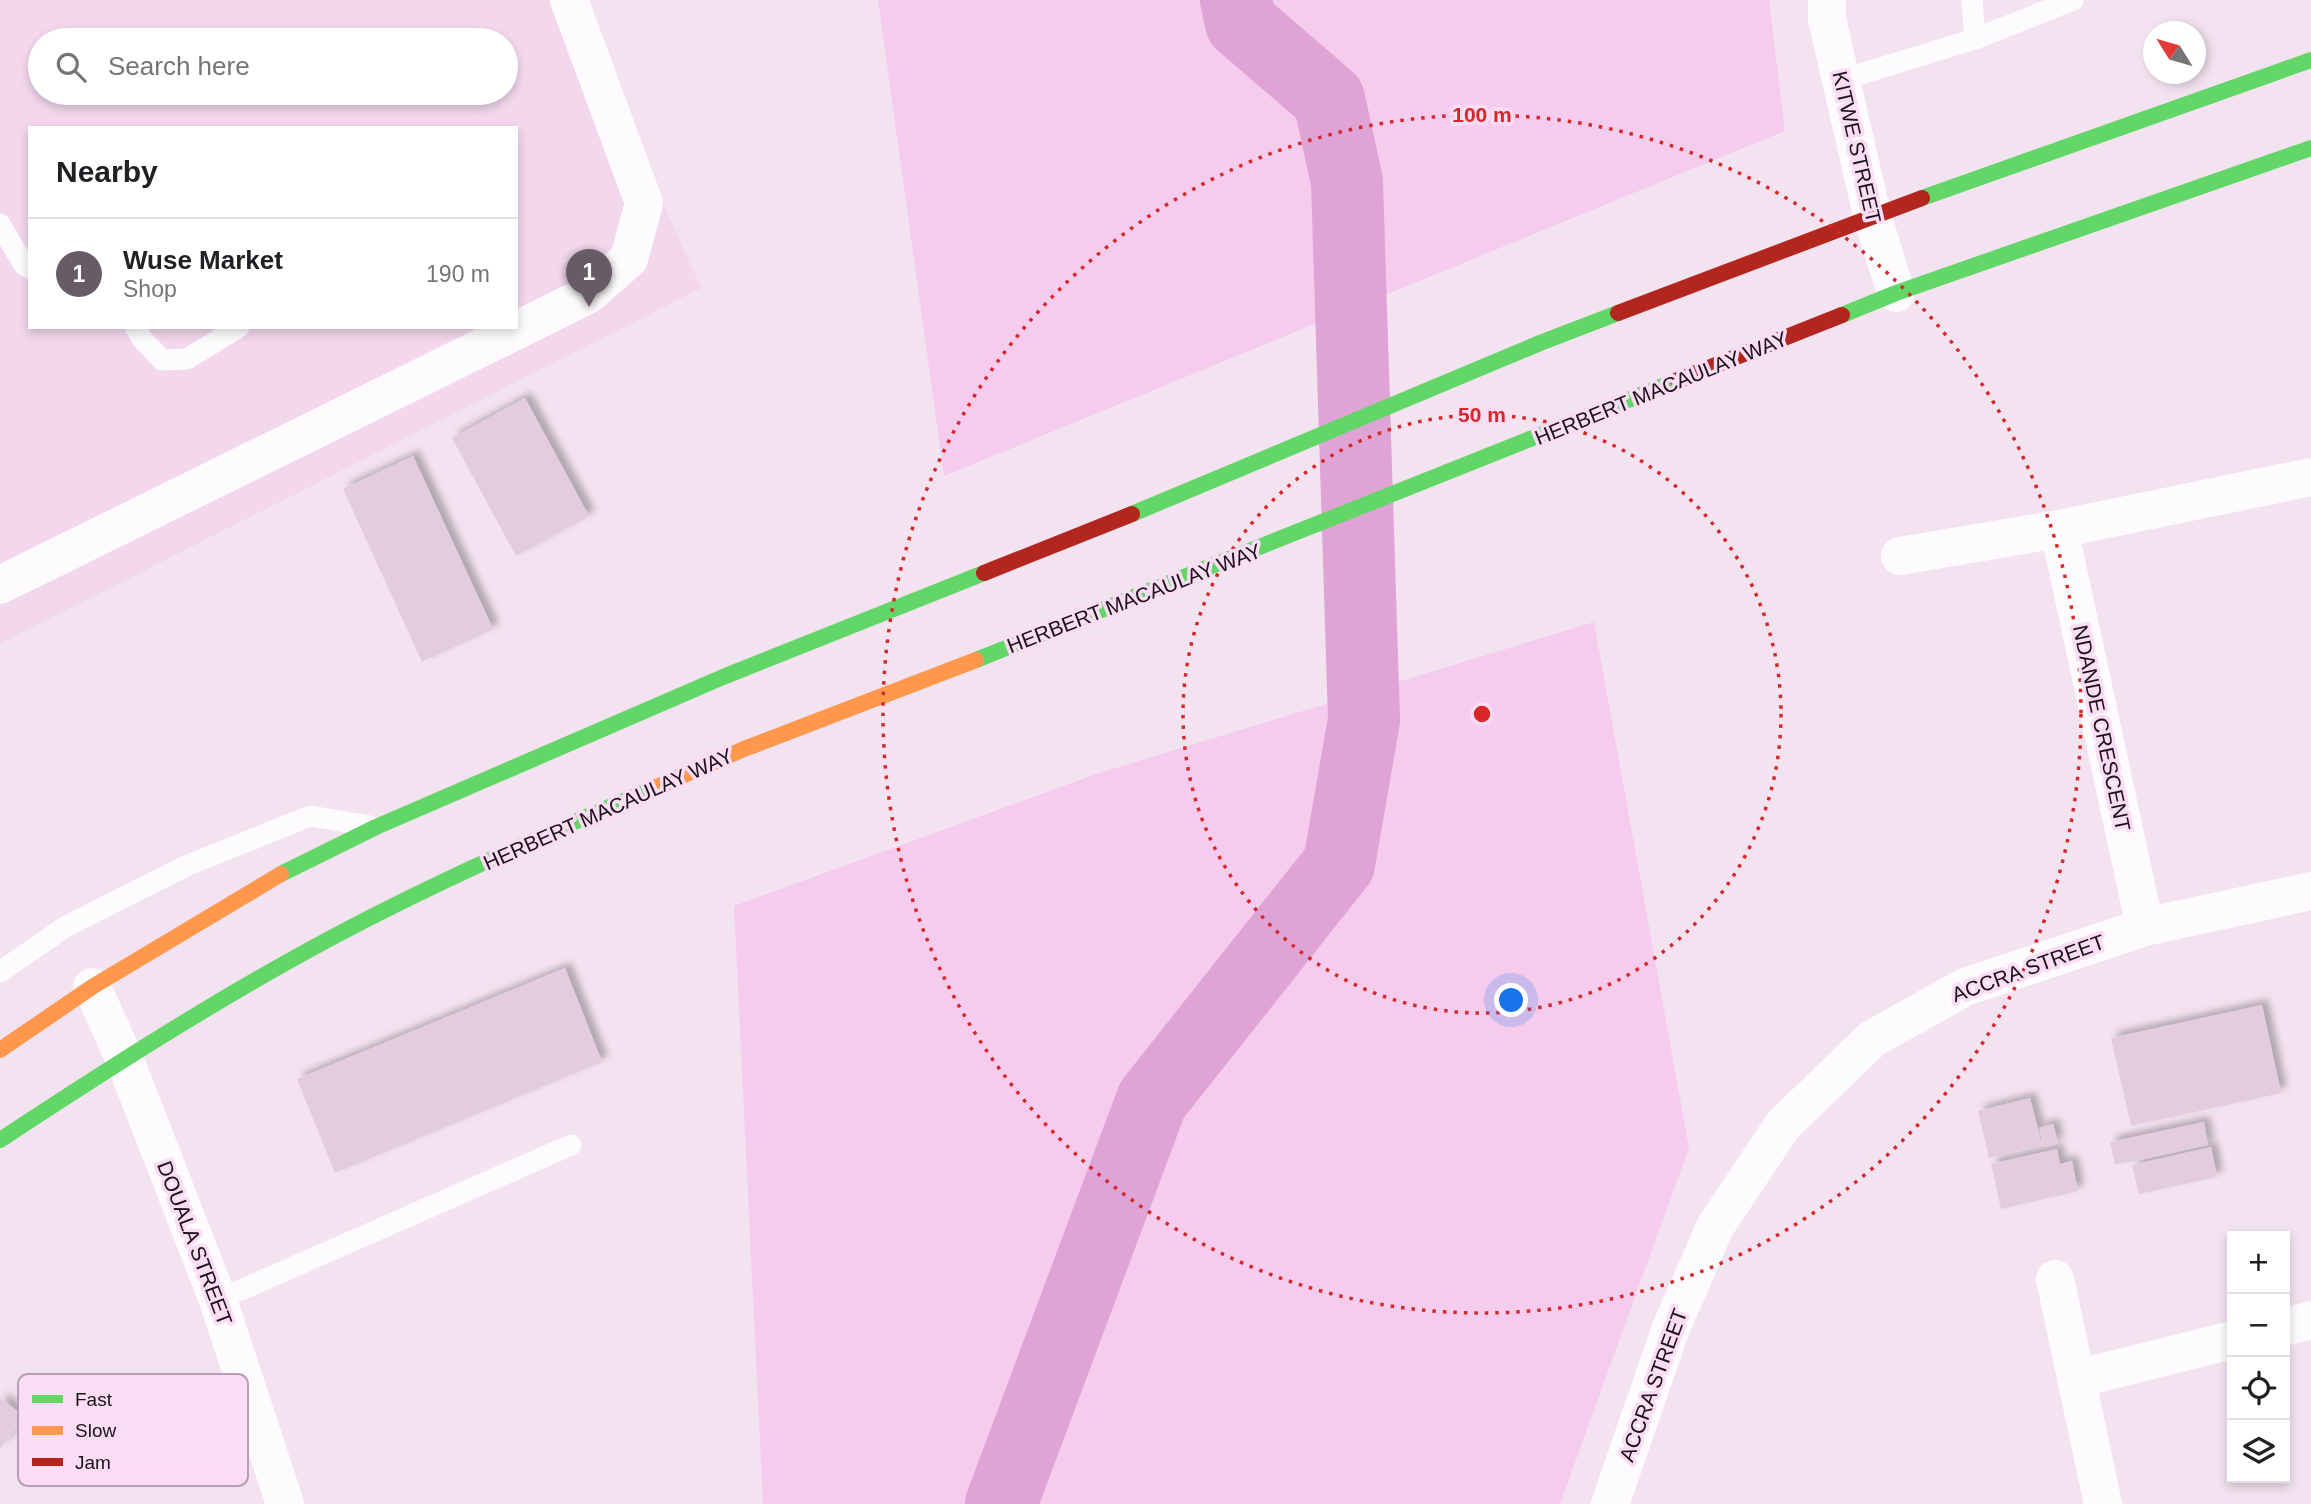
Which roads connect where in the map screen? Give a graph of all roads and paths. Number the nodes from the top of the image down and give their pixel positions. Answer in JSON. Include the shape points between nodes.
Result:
{"nodes":[{"id":1,"x":569,"y":0,"type":"edge"},
{"id":2,"x":1827,"y":0,"type":"edge"},
{"id":3,"x":1972,"y":0,"type":"edge"},
{"id":4,"x":2073,"y":0,"type":"edge"},
{"id":5,"x":1975,"y":39,"type":"junction"},
{"id":6,"x":2311,"y":60,"type":"edge"},
{"id":7,"x":1841,"y":80,"type":"junction"},
{"id":8,"x":2311,"y":148,"type":"edge"},
{"id":9,"x":1872,"y":215,"type":"junction"},
{"id":10,"x":0,"y":224,"type":"edge"},
{"id":11,"x":28,"y":267,"type":"edge"},
{"id":12,"x":1896,"y":293,"type":"junction"},
{"id":13,"x":136,"y":329,"type":"edge"},
{"id":14,"x":236,"y":329,"type":"edge"},
{"id":15,"x":2311,"y":477,"type":"edge"},
{"id":16,"x":2059,"y":529,"type":"junction"},
{"id":17,"x":1900,"y":556,"type":"dead end"},
{"id":18,"x":0,"y":585,"type":"edge"},
{"id":19,"x":376,"y":827,"type":"junction"},
{"id":20,"x":2311,"y":891,"type":"edge"},
{"id":21,"x":2145,"y":926,"type":"junction"},
{"id":22,"x":0,"y":972,"type":"edge"},
{"id":23,"x":92,"y":987,"type":"junction"},
{"id":24,"x":0,"y":1050,"type":"edge"},
{"id":25,"x":124,"y":1058,"type":"junction"},
{"id":26,"x":0,"y":1140,"type":"edge"},
{"id":27,"x":571,"y":1145,"type":"dead end"},
{"id":28,"x":2054,"y":1279,"type":"dead end"},
{"id":29,"x":218,"y":1300,"type":"junction"},
{"id":30,"x":2311,"y":1320,"type":"edge"},
{"id":31,"x":2290,"y":1326,"type":"edge"},
{"id":32,"x":2227,"y":1341,"type":"edge"},
{"id":33,"x":242,"y":1374,"type":"edge"},
{"id":34,"x":2076,"y":1379,"type":"junction"},
{"id":35,"x":248,"y":1391,"type":"edge"},
{"id":36,"x":285,"y":1504,"type":"edge"},
{"id":37,"x":1610,"y":1504,"type":"edge"},
{"id":38,"x":2103,"y":1504,"type":"edge"}],
"edges":[{"from":1,"to":18,"type":"street","via":[[644,203],[629,259],[588,295]]},
{"from":2,"to":7,"type":"street","name":"KITWE STREET"},
{"from":3,"to":5,"type":"lane"},
{"from":4,"to":5,"type":"lane"},
{"from":5,"to":7,"type":"lane"},
{"from":6,"to":9,"type":"main road"},
{"from":7,"to":9,"type":"street","name":"KITWE STREET"},
{"from":8,"to":12,"type":"main road","name":"HERBERT MACAULAY WAY"},
{"from":9,"to":12,"type":"street","name":"KITWE STREET"},
{"from":9,"to":19,"type":"main road","via":[[1540,343],[1100,527],[723,677]]},
{"from":10,"to":11,"type":"lane"},
{"from":12,"to":25,"type":"main road","name":"HERBERT MACAULAY WAY","via":[[1123,603],[744,749],[537,838],[332,938]]},
{"from":13,"to":14,"type":"lane","via":[[162,360],[187,359]]},
{"from":15,"to":16,"type":"street"},
{"from":16,"to":17,"type":"street"},
{"from":16,"to":21,"type":"street","name":"NDANDE CRESCENT"},
{"from":19,"to":22,"type":"lane","via":[[310,816],[186,866],[65,927]]},
{"from":19,"to":23,"type":"main road","via":[[283,873]]},
{"from":20,"to":21,"type":"street","name":"ACCRA STREET"},
{"from":21,"to":37,"type":"street","name":"ACCRA STREET","via":[[1965,987],[1872,1039],[1783,1125],[1715,1227],[1671,1328]]},
{"from":23,"to":24,"type":"main road"},
{"from":23,"to":25,"type":"street","name":"DOUALA STREET"},
{"from":25,"to":26,"type":"main road","name":"HERBERT MACAULAY WAY"},
{"from":25,"to":29,"type":"street","name":"DOUALA STREET"},
{"from":27,"to":29,"type":"lane"},
{"from":28,"to":34,"type":"street"},
{"from":29,"to":33,"type":"street","name":"DOUALA STREET"},
{"from":30,"to":31,"type":"street"},
{"from":32,"to":34,"type":"street"},
{"from":34,"to":38,"type":"street"},
{"from":35,"to":36,"type":"street","name":"DOUALA STREET"}]}
